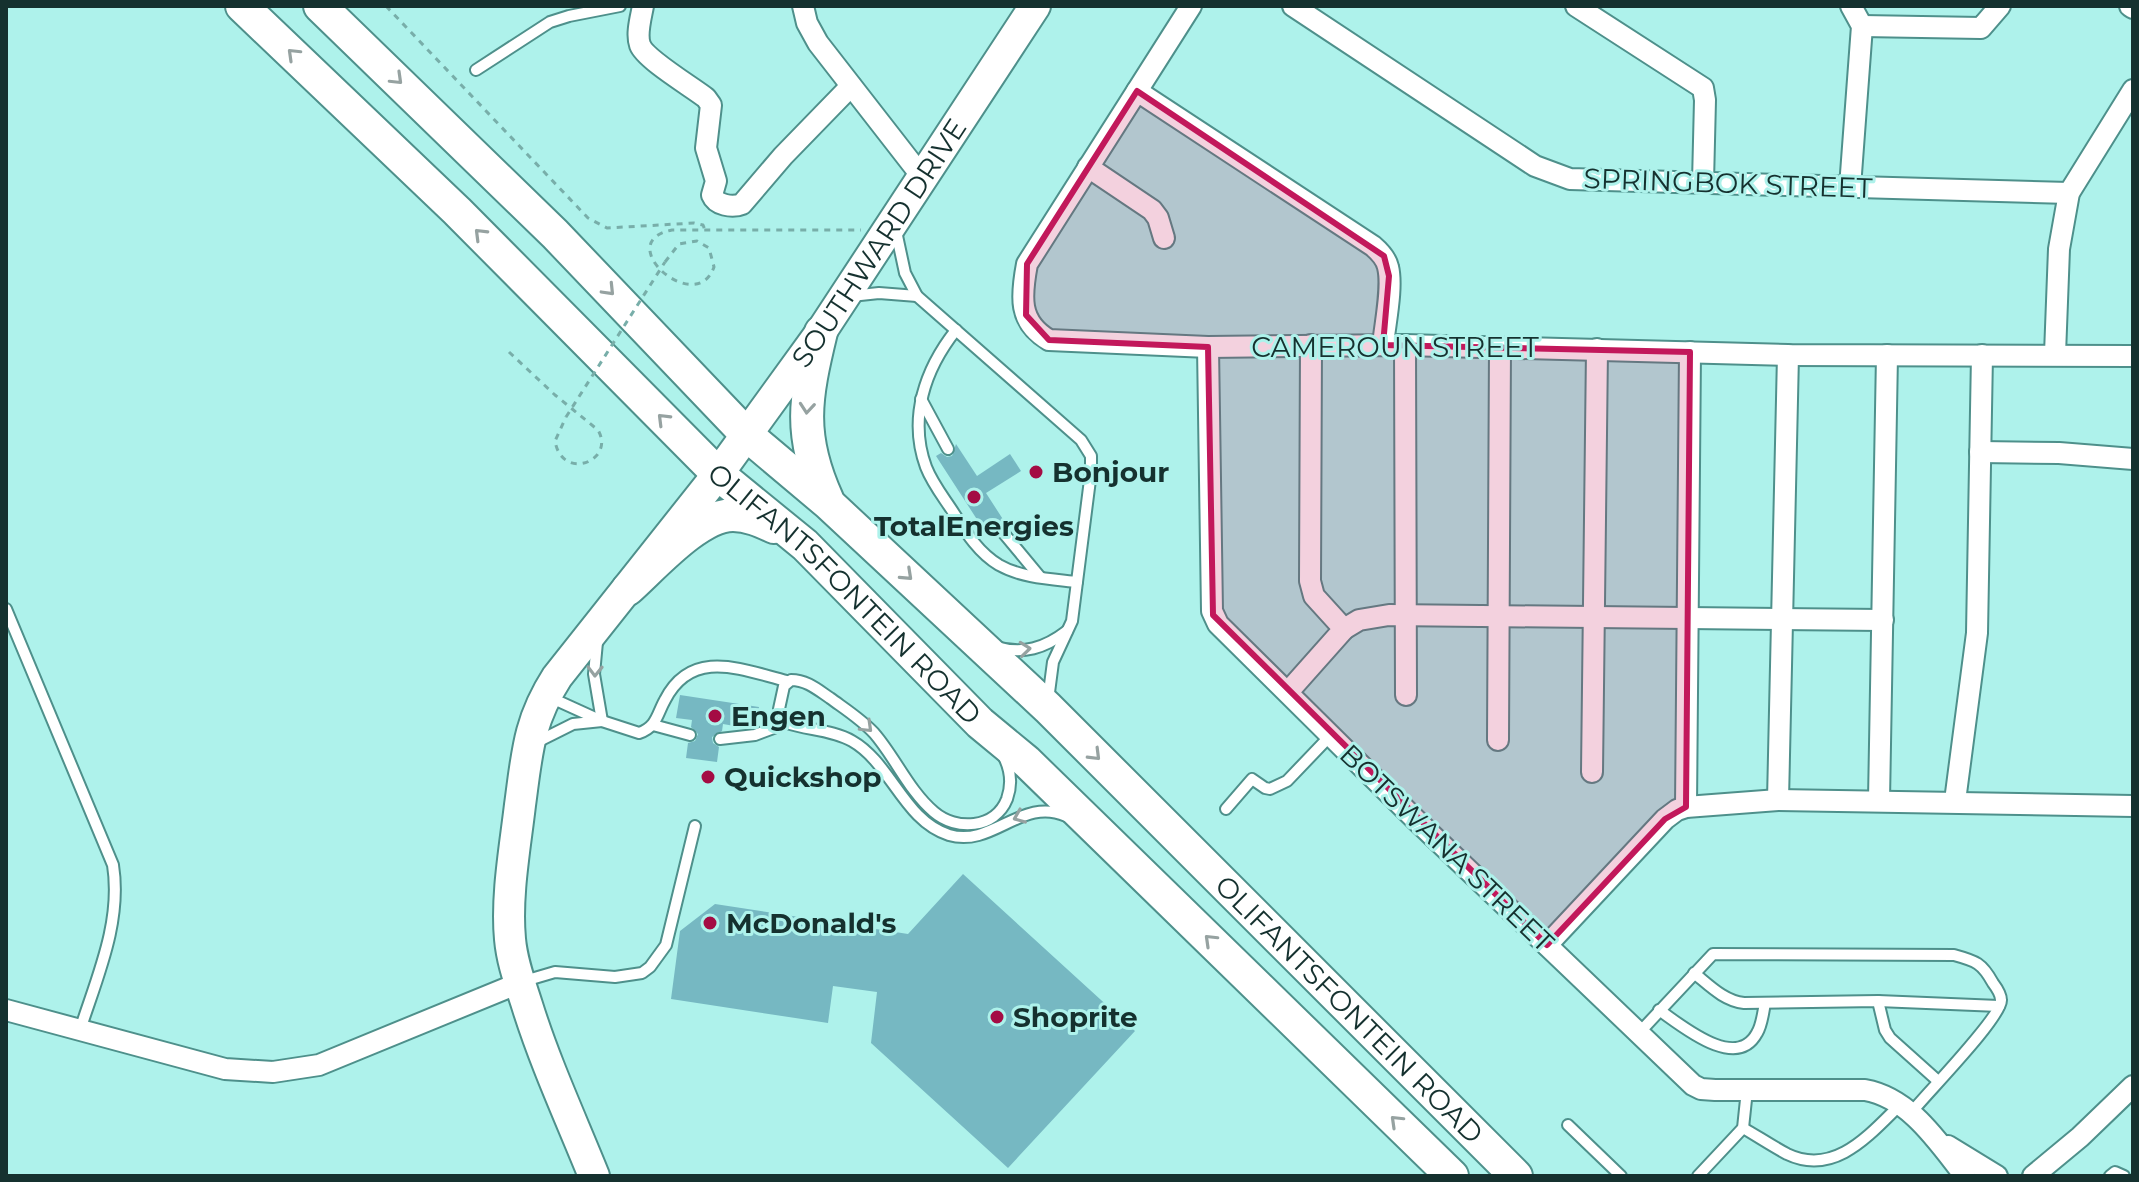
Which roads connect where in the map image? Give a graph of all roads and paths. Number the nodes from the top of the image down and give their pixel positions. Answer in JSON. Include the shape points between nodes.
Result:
{"nodes":[{"id":1,"x":242,"y":6,"type":"edge"},
{"id":2,"x":320,"y":6,"type":"edge"},
{"id":3,"x":386,"y":6,"type":"edge"},
{"id":4,"x":620,"y":6,"type":"edge"},
{"id":5,"x":643,"y":6,"type":"edge"},
{"id":6,"x":803,"y":6,"type":"edge"},
{"id":7,"x":1035,"y":6,"type":"edge"},
{"id":8,"x":1191,"y":6,"type":"edge"},
{"id":9,"x":1293,"y":6,"type":"edge"},
{"id":10,"x":1576,"y":6,"type":"edge"},
{"id":11,"x":1851,"y":6,"type":"edge"},
{"id":12,"x":2000,"y":6,"type":"edge"},
{"id":13,"x":1862,"y":26,"type":"junction"},
{"id":14,"x":476,"y":70,"type":"dead end"},
{"id":15,"x":851,"y":86,"type":"junction"},
{"id":16,"x":2133,"y":90,"type":"edge"},
{"id":17,"x":1137,"y":91,"type":"junction"},
{"id":18,"x":1088,"y":167,"type":"junction"},
{"id":19,"x":923,"y":178,"type":"junction"},
{"id":20,"x":1703,"y":182,"type":"junction"},
{"id":21,"x":1850,"y":187,"type":"junction"},
{"id":22,"x":2069,"y":193,"type":"junction"},
{"id":23,"x":891,"y":226,"type":"junction"},
{"id":24,"x":705,"y":230,"type":"junction"},
{"id":25,"x":1164,"y":238,"type":"dead end"},
{"id":26,"x":917,"y":296,"type":"junction"},
{"id":27,"x":843,"y":298,"type":"junction"},
{"id":28,"x":956,"y":330,"type":"junction"},
{"id":29,"x":821,"y":332,"type":"junction"},
{"id":30,"x":1311,"y":345,"type":"junction"},
{"id":31,"x":1383,"y":345,"type":"junction"},
{"id":32,"x":1405,"y":345,"type":"junction"},
{"id":33,"x":1208,"y":347,"type":"junction"},
{"id":34,"x":1500,"y":347,"type":"junction"},
{"id":35,"x":1597,"y":349,"type":"junction"},
{"id":36,"x":509,"y":352,"type":"dead end"},
{"id":37,"x":1690,"y":352,"type":"junction"},
{"id":38,"x":2055,"y":354,"type":"junction"},
{"id":39,"x":1788,"y":355,"type":"junction"},
{"id":40,"x":1887,"y":355,"type":"junction"},
{"id":41,"x":1982,"y":355,"type":"junction"},
{"id":42,"x":2133,"y":356,"type":"edge"},
{"id":43,"x":921,"y":399,"type":"junction"},
{"id":44,"x":747,"y":435,"type":"junction"},
{"id":45,"x":948,"y":449,"type":"dead end"},
{"id":46,"x":1980,"y":452,"type":"junction"},
{"id":47,"x":2133,"y":459,"type":"edge"},
{"id":48,"x":718,"y":474,"type":"junction"},
{"id":49,"x":829,"y":504,"type":"junction"},
{"id":50,"x":1001,"y":530,"type":"dead end"},
{"id":51,"x":805,"y":545,"type":"junction"},
{"id":52,"x":1040,"y":577,"type":"junction"},
{"id":53,"x":1077,"y":582,"type":"junction"},
{"id":54,"x":628,"y":589,"type":"junction"},
{"id":55,"x":6,"y":609,"type":"edge"},
{"id":56,"x":1404,"y":615,"type":"junction"},
{"id":57,"x":1498,"y":615,"type":"junction"},
{"id":58,"x":1596,"y":617,"type":"junction"},
{"id":59,"x":1689,"y":618,"type":"junction"},
{"id":60,"x":1782,"y":618,"type":"junction"},
{"id":61,"x":1883,"y":620,"type":"junction"},
{"id":62,"x":601,"y":621,"type":"junction"},
{"id":63,"x":1070,"y":627,"type":"junction"},
{"id":64,"x":1344,"y":629,"type":"junction"},
{"id":65,"x":976,"y":639,"type":"junction"},
{"id":66,"x":787,"y":681,"type":"junction"},
{"id":67,"x":1288,"y":692,"type":"junction"},
{"id":68,"x":546,"y":695,"type":"junction"},
{"id":69,"x":1406,"y":695,"type":"dead end"},
{"id":70,"x":1048,"y":708,"type":"junction"},
{"id":71,"x":602,"y":721,"type":"junction"},
{"id":72,"x":787,"y":723,"type":"junction"},
{"id":73,"x":980,"y":723,"type":"junction"},
{"id":74,"x":653,"y":725,"type":"junction"},
{"id":75,"x":690,"y":735,"type":"dead end"},
{"id":76,"x":1331,"y":735,"type":"junction"},
{"id":77,"x":720,"y":739,"type":"dead end"},
{"id":78,"x":1498,"y":740,"type":"dead end"},
{"id":79,"x":527,"y":749,"type":"junction"},
{"id":80,"x":1592,"y":772,"type":"dead end"},
{"id":81,"x":1778,"y":800,"type":"junction"},
{"id":82,"x":1879,"y":800,"type":"junction"},
{"id":83,"x":1955,"y":801,"type":"junction"},
{"id":84,"x":2133,"y":806,"type":"edge"},
{"id":85,"x":1686,"y":807,"type":"junction"},
{"id":86,"x":1226,"y":809,"type":"dead end"},
{"id":87,"x":695,"y":826,"type":"dead end"},
{"id":88,"x":1114,"y":846,"type":"junction"},
{"id":89,"x":1547,"y":945,"type":"junction"},
{"id":90,"x":1694,"y":973,"type":"junction"},
{"id":91,"x":519,"y":983,"type":"junction"},
{"id":92,"x":1878,"y":1001,"type":"junction"},
{"id":93,"x":1765,"y":1003,"type":"junction"},
{"id":94,"x":1999,"y":1006,"type":"junction"},
{"id":95,"x":6,"y":1010,"type":"edge"},
{"id":96,"x":1659,"y":1010,"type":"junction"},
{"id":97,"x":80,"y":1030,"type":"junction"},
{"id":98,"x":1638,"y":1034,"type":"junction"},
{"id":99,"x":1938,"y":1081,"type":"junction"},
{"id":100,"x":1747,"y":1090,"type":"junction"},
{"id":101,"x":2131,"y":1093,"type":"edge"},
{"id":102,"x":1906,"y":1109,"type":"junction"},
{"id":103,"x":1568,"y":1125,"type":"dead end"},
{"id":104,"x":1743,"y":1128,"type":"junction"},
{"id":105,"x":2080,"y":1137,"type":"junction"},
{"id":106,"x":1934,"y":1138,"type":"junction"},
{"id":107,"x":594,"y":1176,"type":"edge"},
{"id":108,"x":1452,"y":1176,"type":"edge"},
{"id":109,"x":1516,"y":1176,"type":"edge"},
{"id":110,"x":1621,"y":1176,"type":"edge"},
{"id":111,"x":1698,"y":1176,"type":"edge"},
{"id":112,"x":1965,"y":1176,"type":"edge"},
{"id":113,"x":1997,"y":1176,"type":"edge"},
{"id":114,"x":2033,"y":1176,"type":"edge"},
{"id":115,"x":2053,"y":1176,"type":"edge"},
{"id":116,"x":2110,"y":1176,"type":"edge"},
{"id":117,"x":2124,"y":1176,"type":"edge"}],
"edges":[{"from":48,"to":1,"type":"main road","name":"OLIFANTSFONTEIN ROAD","one_way":true,"via":[[457,211]]},
{"from":2,"to":44,"type":"main road","name":"OLIFANTSFONTEIN ROAD","one_way":true,"via":[[555,234]]},
{"from":3,"to":24,"type":"path","via":[[598,226],[694,223]]},
{"from":4,"to":14,"type":"lane","via":[[550,22]]},
{"from":5,"to":15,"type":"street","via":[[640,48],[711,105],[706,148],[716,181],[712,195],[722,204],[742,204]]},
{"from":6,"to":15,"type":"street","via":[[811,34]]},
{"from":7,"to":19,"type":"street","name":"SOUTHWARD DRIVE"},
{"from":8,"to":17,"type":"street","name":"CAMEROUN STREET"},
{"from":9,"to":20,"type":"street","name":"SPRINGBOK STREET","via":[[1535,166],[1580,180]]},
{"from":10,"to":20,"type":"street","via":[[1703,88]]},
{"from":11,"to":13,"type":"street"},
{"from":12,"to":13,"type":"street","via":[[1981,28]]},
{"from":13,"to":21,"type":"street"},
{"from":15,"to":19,"type":"street"},
{"from":16,"to":22,"type":"street"},
{"from":17,"to":18,"type":"street","name":"CAMEROUN STREET"},
{"from":17,"to":31,"type":"street","via":[[1384,256],[1389,276]]},
{"from":18,"to":25,"type":"street","via":[[1152,210]]},
{"from":18,"to":33,"type":"street","name":"CAMEROUN STREET","via":[[1027,264],[1024,298],[1030,327],[1049,340]]},
{"from":19,"to":23,"type":"street","name":"SOUTHWARD DRIVE"},
{"from":20,"to":21,"type":"street","name":"SPRINGBOK STREET"},
{"from":21,"to":22,"type":"street","name":"SPRINGBOK STREET"},
{"from":22,"to":38,"type":"street","via":[[2059,249]]},
{"from":23,"to":24,"type":"path"},
{"from":23,"to":26,"type":"lane"},
{"from":23,"to":27,"type":"street","name":"SOUTHWARD DRIVE"},
{"from":24,"to":36,"type":"path","bridge":true,"via":[[672,230],[654,239],[650,252],[655,267],[681,282],[696,285],[708,279],[714,267],[709,248],[697,241],[679,244],[665,262],[566,417],[555,441],[560,455],[573,464],[592,460],[602,435],[598,430],[555,395]]},
{"from":26,"to":27,"type":"lane","via":[[879,293]]},
{"from":26,"to":28,"type":"lane"},
{"from":27,"to":29,"type":"street","name":"SOUTHWARD DRIVE"},
{"from":28,"to":43,"type":"lane","via":[[936,358]]},
{"from":28,"to":53,"type":"lane","via":[[1089,451]]},
{"from":29,"to":44,"type":"street","name":"SOUTHWARD DRIVE"},
{"from":29,"to":49,"type":"main road","one_way":true,"via":[[806,437]]},
{"from":30,"to":31,"type":"street","name":"CAMEROUN STREET"},
{"from":30,"to":33,"type":"street","name":"CAMEROUN STREET"},
{"from":30,"to":64,"type":"street","via":[[1310,581],[1314,596]]},
{"from":31,"to":32,"type":"street","name":"CAMEROUN STREET"},
{"from":32,"to":34,"type":"street","name":"CAMEROUN STREET"},
{"from":32,"to":56,"type":"street"},
{"from":33,"to":67,"type":"street","name":"BOTSWANA STREET","via":[[1213,615]]},
{"from":34,"to":35,"type":"street","name":"CAMEROUN STREET"},
{"from":34,"to":57,"type":"street"},
{"from":35,"to":37,"type":"street","name":"CAMEROUN STREET"},
{"from":35,"to":58,"type":"street"},
{"from":37,"to":39,"type":"street","name":"CAMEROUN STREET"},
{"from":37,"to":59,"type":"street"},
{"from":38,"to":41,"type":"street","name":"CAMEROUN STREET"},
{"from":38,"to":42,"type":"street","name":"CAMEROUN STREET"},
{"from":39,"to":40,"type":"street","name":"CAMEROUN STREET"},
{"from":39,"to":60,"type":"street"},
{"from":40,"to":41,"type":"street","name":"CAMEROUN STREET"},
{"from":40,"to":61,"type":"street"},
{"from":41,"to":46,"type":"street"},
{"from":43,"to":45,"type":"lane"},
{"from":43,"to":52,"type":"lane","via":[[923,458],[960,523],[989,558]]},
{"from":44,"to":48,"type":"street","name":"SOUTHWARD DRIVE"},
{"from":44,"to":49,"type":"main road","name":"OLIFANTSFONTEIN ROAD"},
{"from":46,"to":47,"type":"street"},
{"from":46,"to":83,"type":"street","via":[[1977,633]]},
{"from":48,"to":51,"type":"main road","name":"OLIFANTSFONTEIN ROAD"},
{"from":48,"to":54,"type":"street","name":"SOUTHWARD DRIVE"},
{"from":49,"to":65,"type":"main road","name":"OLIFANTSFONTEIN ROAD","one_way":true},
{"from":50,"to":52,"type":"lane"},
{"from":51,"to":54,"type":"main road","via":[[745,516],[717,517]]},
{"from":51,"to":73,"type":"main road","name":"OLIFANTSFONTEIN ROAD"},
{"from":52,"to":53,"type":"lane"},
{"from":53,"to":63,"type":"lane"},
{"from":54,"to":62,"type":"street","name":"SOUTHWARD DRIVE"},
{"from":55,"to":97,"type":"lane","via":[[113,865],[116,908]]},
{"from":56,"to":57,"type":"street"},
{"from":56,"to":64,"type":"street","via":[[1373,616]]},
{"from":56,"to":69,"type":"street"},
{"from":57,"to":58,"type":"street"},
{"from":57,"to":78,"type":"street"},
{"from":58,"to":59,"type":"street"},
{"from":58,"to":80,"type":"street"},
{"from":59,"to":60,"type":"street"},
{"from":59,"to":85,"type":"street"},
{"from":60,"to":61,"type":"street"},
{"from":60,"to":81,"type":"street"},
{"from":61,"to":82,"type":"street"},
{"from":62,"to":68,"type":"street","name":"SOUTHWARD DRIVE"},
{"from":62,"to":71,"type":"lane","one_way":true,"via":[[594,674]]},
{"from":65,"to":63,"type":"lane","one_way":true,"via":[[1027,650]]},
{"from":63,"to":70,"type":"lane","via":[[1050,672]]},
{"from":64,"to":67,"type":"street"},
{"from":65,"to":70,"type":"main road","name":"OLIFANTSFONTEIN ROAD"},
{"from":66,"to":72,"type":"lane","via":[[779,706]]},
{"from":66,"to":73,"type":"lane","one_way":true,"via":[[810,685],[862,722],[929,807],[959,824],[995,816],[1009,789],[1007,762]]},
{"from":66,"to":74,"type":"lane","via":[[715,666],[696,668],[665,698]]},
{"from":67,"to":76,"type":"street","name":"BOTSWANA STREET"},
{"from":68,"to":71,"type":"lane"},
{"from":68,"to":79,"type":"street","name":"SOUTHWARD DRIVE"},
{"from":70,"to":109,"type":"main road","name":"OLIFANTSFONTEIN ROAD","one_way":true},
{"from":71,"to":74,"type":"lane","via":[[639,733]]},
{"from":71,"to":79,"type":"lane","via":[[573,724]]},
{"from":72,"to":77,"type":"lane","via":[[755,735]]},
{"from":88,"to":72,"type":"lane","one_way":true,"via":[[1071,818],[1047,810],[1025,813],[983,835],[949,834],[921,818],[851,740]]},
{"from":73,"to":88,"type":"main road","name":"OLIFANTSFONTEIN ROAD"},
{"from":74,"to":75,"type":"lane"},
{"from":76,"to":86,"type":"lane","via":[[1283,784],[1265,788],[1252,779]]},
{"from":76,"to":89,"type":"street","name":"BOTSWANA STREET"},
{"from":79,"to":91,"type":"street","name":"SOUTHWARD DRIVE","via":[[510,914]]},
{"from":81,"to":82,"type":"street"},
{"from":81,"to":85,"type":"street"},
{"from":82,"to":83,"type":"street"},
{"from":83,"to":84,"type":"street"},
{"from":85,"to":89,"type":"street","via":[[1665,819]]},
{"from":87,"to":91,"type":"lane","via":[[666,945],[650,967],[615,977],[555,972]]},
{"from":108,"to":88,"type":"main road","name":"OLIFANTSFONTEIN ROAD","one_way":true},
{"from":89,"to":98,"type":"street","name":"BOTSWANA STREET"},
{"from":90,"to":93,"type":"lane","via":[[1735,1002]]},
{"from":90,"to":94,"type":"lane","via":[[1713,954],[1954,955],[1984,967],[2001,1000]]},
{"from":90,"to":96,"type":"lane"},
{"from":91,"to":97,"type":"street","via":[[319,1065],[273,1072],[225,1069]]},
{"from":91,"to":107,"type":"street","name":"SOUTHWARD DRIVE"},
{"from":92,"to":93,"type":"lane"},
{"from":92,"to":94,"type":"lane"},
{"from":92,"to":99,"type":"lane","via":[[1890,1038]]},
{"from":93,"to":96,"type":"lane","via":[[1759,1031],[1734,1048],[1709,1044]]},
{"from":94,"to":99,"type":"lane","via":[[1988,1026]]},
{"from":95,"to":97,"type":"street"},
{"from":96,"to":98,"type":"lane"},
{"from":98,"to":100,"type":"street","name":"BOTSWANA STREET","via":[[1696,1087]]},
{"from":99,"to":102,"type":"lane"},
{"from":100,"to":102,"type":"street","name":"BOTSWANA STREET","via":[[1865,1090]]},
{"from":100,"to":104,"type":"lane"},
{"from":101,"to":105,"type":"street"},
{"from":102,"to":104,"type":"lane","via":[[1856,1147],[1821,1161],[1790,1155]]},
{"from":102,"to":106,"type":"street","name":"BOTSWANA STREET"},
{"from":103,"to":110,"type":"lane"},
{"from":104,"to":111,"type":"lane"},
{"from":105,"to":114,"type":"street"},
{"from":105,"to":115,"type":"street"},
{"from":106,"to":112,"type":"street","name":"BOTSWANA STREET"},
{"from":106,"to":113,"type":"street","name":"BOTSWANA STREET"},
{"from":116,"to":117,"type":"lane"}]}
